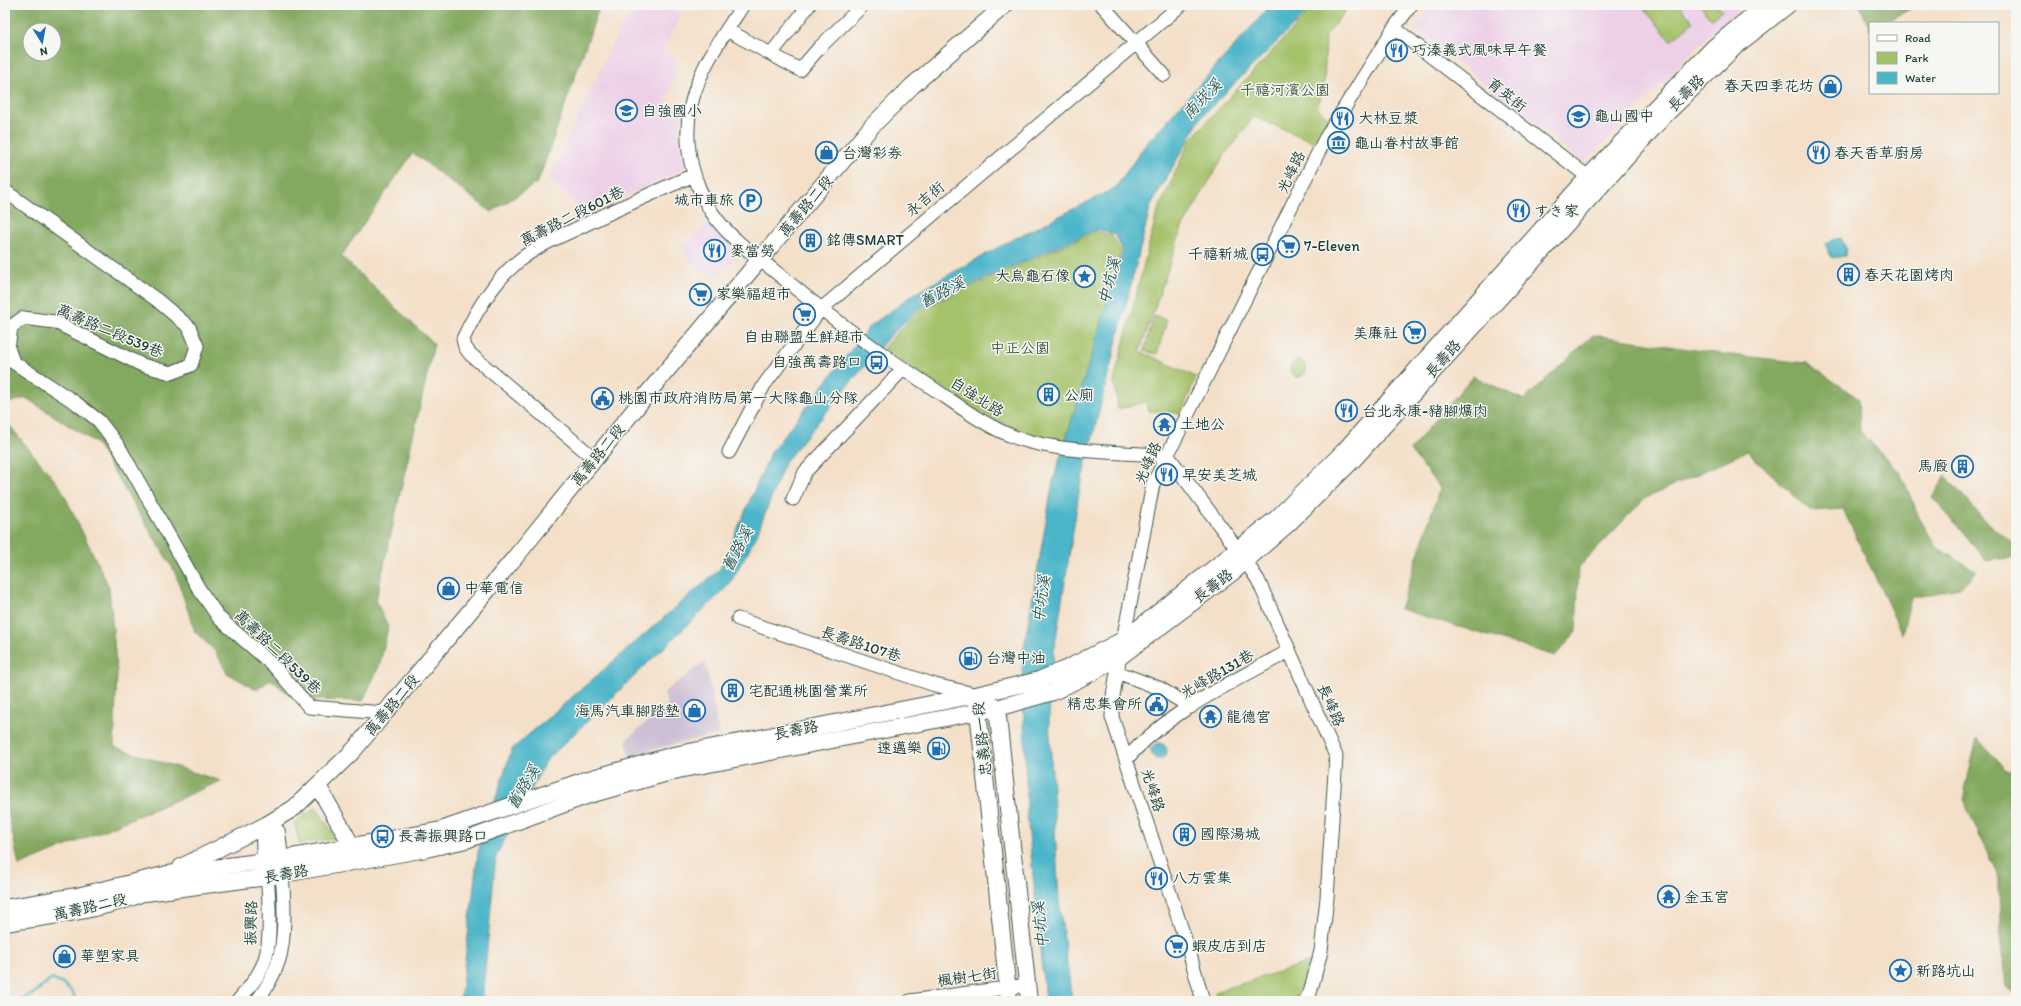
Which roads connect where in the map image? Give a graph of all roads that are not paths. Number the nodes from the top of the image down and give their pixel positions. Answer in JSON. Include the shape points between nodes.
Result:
{"nodes":[{"id":1,"x":743,"y":5,"type":"edge"},
{"id":2,"x":809,"y":5,"type":"edge"},
{"id":3,"x":863,"y":5,"type":"edge"},
{"id":4,"x":1005,"y":5,"type":"edge"},
{"id":5,"x":1102,"y":5,"type":"edge"},
{"id":6,"x":1181,"y":5,"type":"edge"},
{"id":7,"x":1411,"y":5,"type":"edge"},
{"id":8,"x":1765,"y":5,"type":"edge"},
{"id":9,"x":1788,"y":5,"type":"edge"},
{"id":10,"x":1394,"y":28,"type":"junction"},
{"id":11,"x":727,"y":30,"type":"junction"},
{"id":12,"x":1135,"y":45,"type":"junction"},
{"id":13,"x":771,"y":54,"type":"junction"},
{"id":14,"x":1164,"y":75,"type":"dead end"},
{"id":15,"x":694,"y":175,"type":"junction"},
{"id":16,"x":1594,"y":182,"type":"junction"},
{"id":17,"x":5,"y":191,"type":"edge"},
{"id":18,"x":761,"y":260,"type":"junction"},
{"id":19,"x":820,"y":310,"type":"junction"},
{"id":20,"x":903,"y":369,"type":"junction"},
{"id":21,"x":729,"y":452,"type":"dead end"},
{"id":22,"x":1168,"y":456,"type":"junction"},
{"id":23,"x":595,"y":459,"type":"junction"},
{"id":24,"x":792,"y":498,"type":"dead end"},
{"id":25,"x":1242,"y":555,"type":"junction"},
{"id":26,"x":738,"y":619,"type":"dead end"},
{"id":27,"x":1125,"y":639,"type":"junction"},
{"id":28,"x":1289,"y":651,"type":"junction"},
{"id":29,"x":1121,"y":656,"type":"junction"},
{"id":30,"x":1117,"y":672,"type":"junction"},
{"id":31,"x":1069,"y":676,"type":"junction"},
{"id":32,"x":976,"y":695,"type":"junction"},
{"id":33,"x":1190,"y":706,"type":"junction"},
{"id":34,"x":997,"y":708,"type":"junction"},
{"id":35,"x":979,"y":712,"type":"junction"},
{"id":36,"x":384,"y":713,"type":"junction"},
{"id":37,"x":1126,"y":760,"type":"junction"},
{"id":38,"x":318,"y":786,"type":"junction"},
{"id":39,"x":586,"y":788,"type":"junction"},
{"id":40,"x":266,"y":825,"type":"junction"},
{"id":41,"x":352,"y":846,"type":"junction"},
{"id":42,"x":272,"y":860,"type":"junction"},
{"id":43,"x":168,"y":874,"type":"junction"},
{"id":44,"x":275,"y":876,"type":"junction"},
{"id":45,"x":145,"y":893,"type":"junction"},
{"id":46,"x":5,"y":908,"type":"edge"},
{"id":47,"x":5,"y":923,"type":"edge"},
{"id":48,"x":1029,"y":993,"type":"edge"},
{"id":49,"x":1008,"y":995,"type":"edge"},
{"id":50,"x":238,"y":1001,"type":"edge"},
{"id":51,"x":256,"y":1001,"type":"edge"},
{"id":52,"x":910,"y":1001,"type":"edge"},
{"id":53,"x":1203,"y":1001,"type":"edge"},
{"id":54,"x":1305,"y":1001,"type":"edge"}],
"edges":[{"from":1,"to":11,"type":"street"},
{"from":2,"to":13,"type":"street"},
{"from":3,"to":13,"type":"street","via":[[800,70]]},
{"from":4,"to":18,"type":"main road","name":"萬壽路二段","via":[[912,86],[872,126]]},
{"from":5,"to":12,"type":"street"},
{"from":6,"to":12,"type":"street","name":"永吉街"},
{"from":7,"to":10,"type":"street","name":"光峰路"},
{"from":8,"to":16,"type":"main road","name":"長壽路","via":[[1713,48]]},
{"from":9,"to":16,"type":"main road","name":"長壽路","via":[[1736,45]]},
{"from":10,"to":16,"type":"street","name":"育英街"},
{"from":10,"to":22,"type":"street","name":"光峰路","via":[[1325,139]]},
{"from":11,"to":13,"type":"street"},
{"from":11,"to":15,"type":"street","via":[[702,70],[689,111],[689,151]]},
{"from":12,"to":14,"type":"street"},
{"from":12,"to":19,"type":"street","name":"永吉街"},
{"from":15,"to":18,"type":"street","via":[[717,220],[740,244]]},
{"from":15,"to":23,"type":"street","name":"萬壽路二段601巷","via":[[601,216],[534,250],[515,264],[488,293],[464,338],[470,354]]},
{"from":16,"to":25,"type":"main road","name":"長壽路","via":[[1370,432],[1277,518]]},
{"from":17,"to":36,"type":"street","name":"萬壽路二段539巷","via":[[157,300],[189,327],[197,346],[191,365],[170,373],[142,365],[55,322],[23,318],[11,326],[8,348],[14,362],[99,421],[119,447],[199,590],[219,618],[274,666],[309,707]]},
{"from":18,"to":19,"type":"street"},
{"from":18,"to":23,"type":"main road","name":"萬壽路二段"},
{"from":19,"to":20,"type":"street","name":"自強北路"},
{"from":19,"to":21,"type":"street","name":"永吉街","via":[[764,385]]},
{"from":20,"to":22,"type":"street","name":"自強北路","via":[[1006,434],[1052,446],[1103,453]]},
{"from":20,"to":24,"type":"street","via":[[805,472]]},
{"from":22,"to":25,"type":"street","name":"長峰路"},
{"from":22,"to":27,"type":"street","name":"光峰路","via":[[1153,484]]},
{"from":23,"to":36,"type":"main road","name":"萬壽路二段"},
{"from":25,"to":27,"type":"main road","name":"長壽路"},
{"from":25,"to":28,"type":"street","name":"長峰路","via":[[1258,580]]},
{"from":25,"to":29,"type":"main road","name":"長壽路"},
{"from":26,"to":32,"type":"street","name":"長壽路107巷","via":[[935,685]]},
{"from":27,"to":29,"type":"street","name":"光峰路"},
{"from":27,"to":31,"type":"main road","name":"長壽路"},
{"from":28,"to":33,"type":"street","name":"光峰路131巷"},
{"from":28,"to":54,"type":"street","name":"長峰路","via":[[1336,756],[1321,951],[1310,993]]},
{"from":29,"to":30,"type":"street","name":"光峰路"},
{"from":29,"to":31,"type":"main road","name":"長壽路"},
{"from":30,"to":33,"type":"street","via":[[1158,688]]},
{"from":30,"to":37,"type":"street","name":"光峰路","via":[[1112,717]]},
{"from":31,"to":32,"type":"main road","name":"長壽路","via":[[1039,680]]},
{"from":31,"to":34,"type":"main road","name":"長壽路","via":[[1053,692]]},
{"from":32,"to":34,"type":"main road","name":"忠義路一段"},
{"from":32,"to":35,"type":"main road","name":"忠義路一段"},
{"from":32,"to":39,"type":"main road","name":"長壽路","via":[[674,755]]},
{"from":33,"to":37,"type":"street","name":"光峰路131巷","via":[[1138,744]]},
{"from":34,"to":35,"type":"main road","name":"長壽路"},
{"from":34,"to":48,"type":"main road","name":"忠義路一段"},
{"from":35,"to":39,"type":"main road","name":"長壽路"},
{"from":35,"to":49,"type":"main road","name":"忠義路一段"},
{"from":36,"to":38,"type":"main road","name":"萬壽路二段","via":[[353,752]]},
{"from":37,"to":53,"type":"street","name":"光峰路"},
{"from":38,"to":40,"type":"main road","name":"萬壽路二段","via":[[294,808]]},
{"from":38,"to":41,"type":"main road"},
{"from":39,"to":41,"type":"main road","name":"長壽路","via":[[441,830]]},
{"from":39,"to":44,"type":"main road","name":"長壽路","via":[[466,840],[426,850]]},
{"from":40,"to":42,"type":"main road","via":[[264,836]]},
{"from":40,"to":43,"type":"main road","name":"萬壽路二段"},
{"from":41,"to":42,"type":"main road","name":"長壽路"},
{"from":42,"to":43,"type":"main road","name":"長壽路"},
{"from":42,"to":44,"type":"street","name":"振興路"},
{"from":43,"to":45,"type":"main road","name":"萬壽路二段"},
{"from":43,"to":46,"type":"main road","name":"萬壽路二段","via":[[77,896]]},
{"from":44,"to":45,"type":"main road","name":"長壽路"},
{"from":44,"to":50,"type":"street","name":"振興路","via":[[268,951],[254,981]]},
{"from":44,"to":51,"type":"street","name":"振興路","via":[[284,903],[281,951],[270,978]]},
{"from":45,"to":47,"type":"main road","name":"萬壽路二段","via":[[92,908]]},
{"from":48,"to":49,"type":"street","name":"楓樹七街"},
{"from":49,"to":52,"type":"street","name":"楓樹七街"}]}
